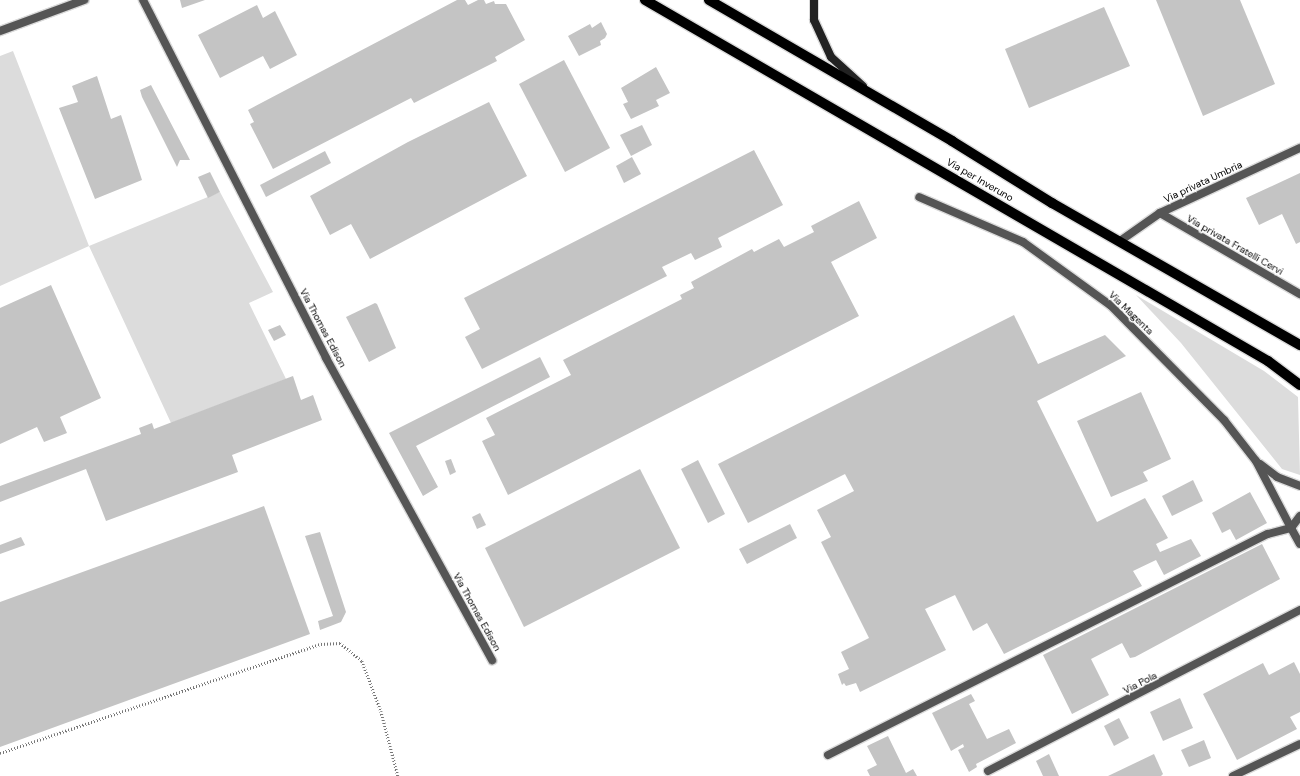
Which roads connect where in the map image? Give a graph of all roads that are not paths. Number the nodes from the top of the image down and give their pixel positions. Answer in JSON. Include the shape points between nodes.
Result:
{"nodes":[{"id":1,"x":84,"y":0,"type":"edge"},
{"id":2,"x":143,"y":0,"type":"edge"},
{"id":3,"x":646,"y":0,"type":"edge"},
{"id":4,"x":709,"y":0,"type":"edge"},
{"id":5,"x":814,"y":0,"type":"edge"},
{"id":6,"x":0,"y":31,"type":"edge"},
{"id":7,"x":872,"y":94,"type":"junction"},
{"id":8,"x":1300,"y":148,"type":"edge"},
{"id":9,"x":919,"y":197,"type":"dead end"},
{"id":10,"x":1160,"y":213,"type":"junction"},
{"id":11,"x":1120,"y":241,"type":"junction"},
{"id":12,"x":1300,"y":294,"type":"edge"},
{"id":13,"x":1300,"y":345,"type":"edge"},
{"id":14,"x":1300,"y":385,"type":"edge"},
{"id":15,"x":1256,"y":461,"type":"junction"},
{"id":16,"x":1300,"y":486,"type":"edge"},
{"id":17,"x":1300,"y":516,"type":"edge"},
{"id":18,"x":1291,"y":528,"type":"junction"},
{"id":19,"x":1300,"y":530,"type":"edge"},
{"id":20,"x":1300,"y":544,"type":"edge"},
{"id":21,"x":1300,"y":610,"type":"edge"},
{"id":22,"x":492,"y":660,"type":"dead end"},
{"id":23,"x":1300,"y":744,"type":"edge"},
{"id":24,"x":828,"y":755,"type":"dead end"},
{"id":25,"x":988,"y":771,"type":"dead end"},
{"id":26,"x":1233,"y":776,"type":"edge"}],
"edges":[{"from":1,"to":6,"type":"street"},
{"from":2,"to":22,"type":"street","name":"Via Thomas Edison","via":[[326,358]]},
{"from":3,"to":14,"type":"main road","name":"Via per Inveruno","via":[[1268,361]]},
{"from":4,"to":7,"type":"main road","name":"Via per Inveruno"},
{"from":5,"to":7,"type":"street","via":[[814,20],[831,57]]},
{"from":7,"to":11,"type":"main road","name":"Via per Inveruno"},
{"from":8,"to":10,"type":"street","name":"Via privata Umbria"},
{"from":9,"to":15,"type":"street","name":"Via Magenta","via":[[1023,242],[1110,305],[1224,420]]},
{"from":10,"to":11,"type":"street","name":"Via privata Umbria"},
{"from":10,"to":12,"type":"street","name":"Via privata Fratelli Cervi"},
{"from":11,"to":13,"type":"main road","name":"Via per Inveruno"},
{"from":15,"to":16,"type":"street","name":"Via Magenta","via":[[1277,477]]},
{"from":15,"to":18,"type":"street","name":"Via Magenta"},
{"from":17,"to":18,"type":"street"},
{"from":18,"to":19,"type":"street"},
{"from":18,"to":20,"type":"street","name":"Via Magenta"},
{"from":18,"to":24,"type":"street","via":[[1268,534]]},
{"from":21,"to":25,"type":"street","name":"Via Pola"},
{"from":23,"to":26,"type":"street"}]}
